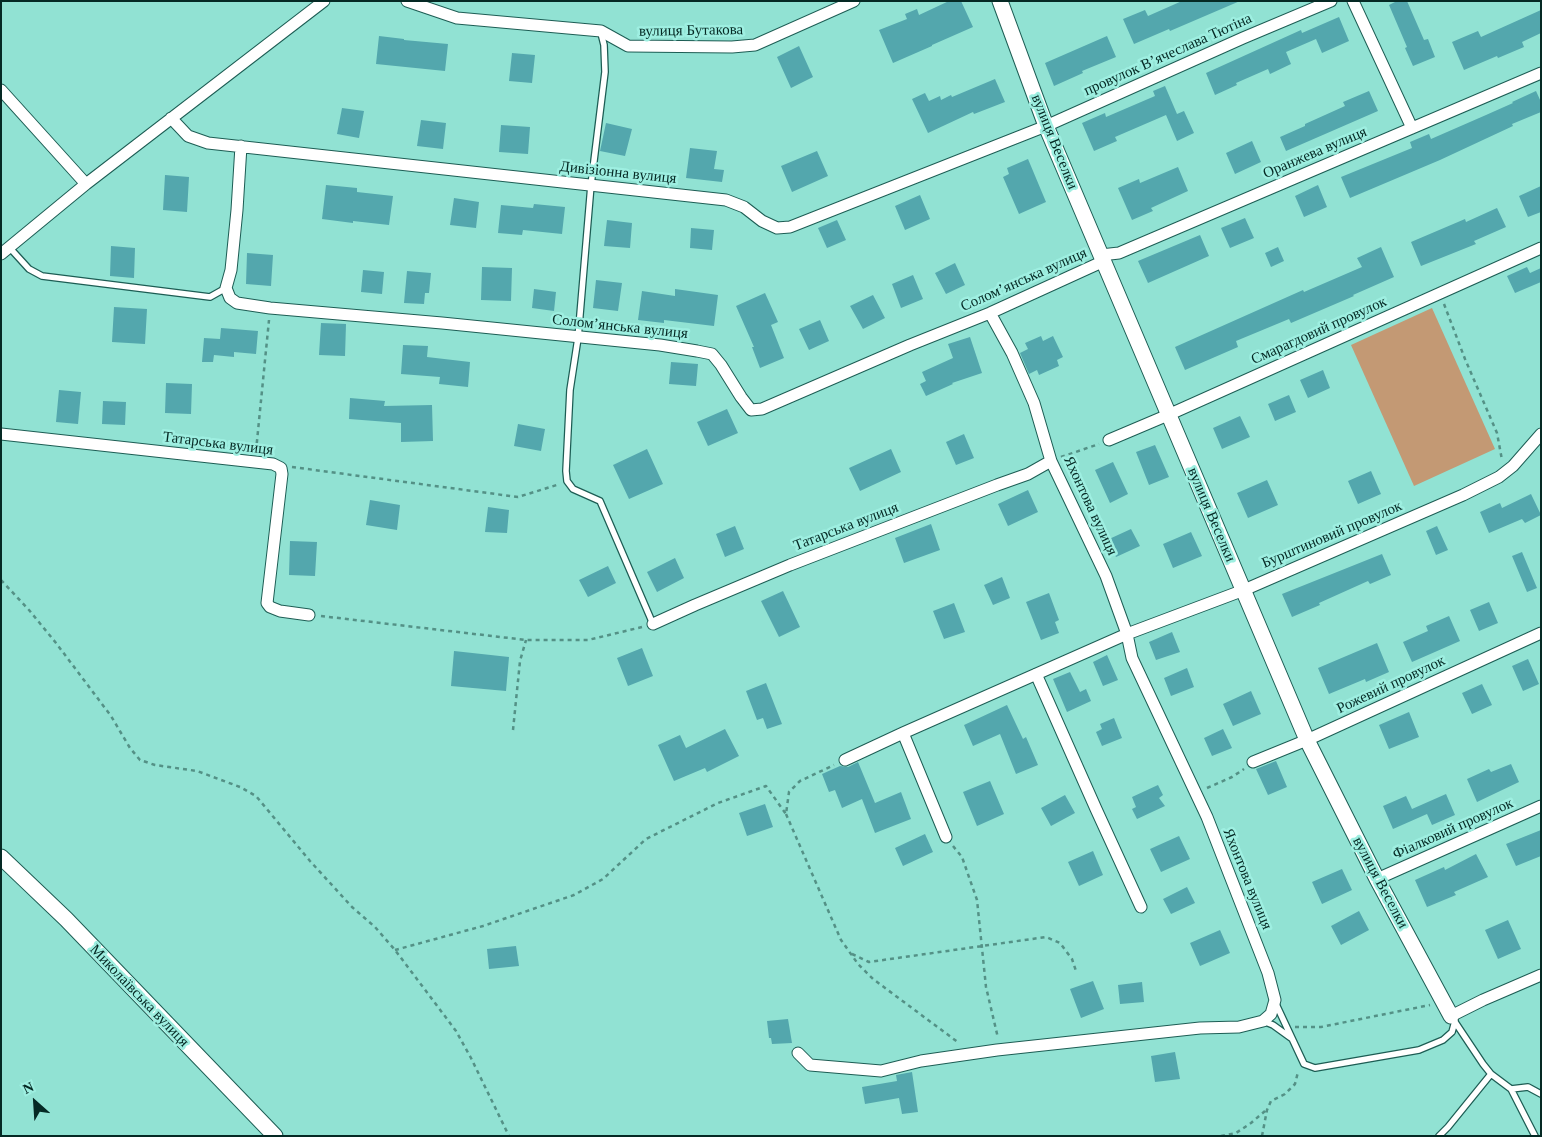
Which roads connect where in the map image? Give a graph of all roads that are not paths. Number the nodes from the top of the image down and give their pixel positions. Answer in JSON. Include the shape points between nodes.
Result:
{"nodes":[{"id":1,"x":324,"y":1,"type":"edge"},
{"id":2,"x":407,"y":1,"type":"edge"},
{"id":3,"x":854,"y":1,"type":"edge"},
{"id":4,"x":1000,"y":1,"type":"edge"},
{"id":5,"x":1331,"y":1,"type":"edge"},
{"id":6,"x":1353,"y":1,"type":"edge"},
{"id":7,"x":600,"y":31,"type":"junction"},
{"id":8,"x":1541,"y":74,"type":"edge"},
{"id":9,"x":1,"y":90,"type":"edge"},
{"id":10,"x":171,"y":118,"type":"junction"},
{"id":11,"x":1046,"y":126,"type":"junction"},
{"id":12,"x":1412,"y":128,"type":"junction"},
{"id":13,"x":241,"y":146,"type":"junction"},
{"id":14,"x":86,"y":184,"type":"junction"},
{"id":15,"x":591,"y":185,"type":"junction"},
{"id":16,"x":1541,"y":248,"type":"edge"},
{"id":17,"x":5,"y":250,"type":"edge"},
{"id":18,"x":1102,"y":258,"type":"junction"},
{"id":19,"x":226,"y":288,"type":"junction"},
{"id":20,"x":990,"y":313,"type":"junction"},
{"id":21,"x":578,"y":338,"type":"junction"},
{"id":22,"x":1168,"y":415,"type":"junction"},
{"id":23,"x":1,"y":434,"type":"edge"},
{"id":24,"x":1541,"y":434,"type":"edge"},
{"id":25,"x":1109,"y":440,"type":"road end"},
{"id":26,"x":1051,"y":461,"type":"junction"},
{"id":27,"x":1244,"y":590,"type":"junction"},
{"id":28,"x":309,"y":615,"type":"road end"},
{"id":29,"x":653,"y":624,"type":"joint"},
{"id":30,"x":1541,"y":633,"type":"edge"},
{"id":31,"x":1127,"y":634,"type":"junction"},
{"id":32,"x":1036,"y":674,"type":"junction"},
{"id":33,"x":903,"y":733,"type":"junction"},
{"id":34,"x":1307,"y":740,"type":"junction"},
{"id":35,"x":845,"y":760,"type":"road end"},
{"id":36,"x":1253,"y":762,"type":"road end"},
{"id":37,"x":1541,"y":806,"type":"edge"},
{"id":38,"x":946,"y":837,"type":"road end"},
{"id":39,"x":1,"y":857,"type":"edge"},
{"id":40,"x":1377,"y":879,"type":"junction"},
{"id":41,"x":1141,"y":907,"type":"dead end"},
{"id":42,"x":1541,"y":976,"type":"edge"},
{"id":43,"x":1275,"y":1000,"type":"junction"},
{"id":44,"x":1453,"y":1019,"type":"junction"},
{"id":45,"x":1263,"y":1021,"type":"junction"},
{"id":46,"x":1292,"y":1039,"type":"junction"},
{"id":47,"x":798,"y":1053,"type":"dead end"},
{"id":48,"x":1491,"y":1074,"type":"junction"},
{"id":49,"x":1511,"y":1089,"type":"junction"},
{"id":50,"x":1541,"y":1094,"type":"edge"},
{"id":51,"x":275,"y":1136,"type":"edge"},
{"id":52,"x":1439,"y":1136,"type":"edge"},
{"id":53,"x":1536,"y":1136,"type":"edge"}],
"edges":[{"from":1,"to":10,"type":"street"},
{"from":2,"to":7,"type":"street","name":"вулиця Бутакова","via":[[457,18]]},
{"from":3,"to":7,"type":"street","name":"вулиця Бутакова","via":[[755,45],[628,46]]},
{"from":4,"to":11,"type":"street","name":"вулиця Веселки"},
{"from":5,"to":11,"type":"street","name":"провулок Вʼячеслава Тютіна"},
{"from":6,"to":12,"type":"street"},
{"from":7,"to":15,"type":"lane","via":[[604,45],[604,72]]},
{"from":8,"to":12,"type":"street","name":"Оранжева вулиця"},
{"from":9,"to":14,"type":"street"},
{"from":10,"to":13,"type":"street","name":"Дивізіонна вулиця","via":[[188,136],[208,143]]},
{"from":10,"to":14,"type":"street"},
{"from":11,"to":15,"type":"street","name":"Дивізіонна вулиця","via":[[790,227],[777,228],[744,207],[726,200]]},
{"from":11,"to":18,"type":"street","name":"вулиця Веселки"},
{"from":12,"to":18,"type":"street","name":"Оранжева вулиця"},
{"from":13,"to":15,"type":"street","name":"Дивізіонна вулиця"},
{"from":13,"to":19,"type":"street","via":[[231,270]]},
{"from":14,"to":17,"type":"street"},
{"from":15,"to":21,"type":"lane"},
{"from":16,"to":22,"type":"street","name":"Смарагдовий провулок"},
{"from":17,"to":19,"type":"lane","via":[[42,276],[210,297]]},
{"from":18,"to":20,"type":"street","name":"Соломʼянська вулиця"},
{"from":18,"to":22,"type":"street","name":"вулиця Веселки"},
{"from":19,"to":21,"type":"street","name":"Соломʼянська вулиця","via":[[230,298],[237,303],[270,308]]},
{"from":20,"to":21,"type":"street","name":"Соломʼянська вулиця","via":[[762,409],[751,410],[712,354],[660,345]]},
{"from":20,"to":26,"type":"street","name":"Яхонтова вулиця","via":[[1034,403]]},
{"from":21,"to":29,"type":"lane","via":[[570,390],[567,481],[573,489],[600,501]]},
{"from":22,"to":25,"type":"street","name":"Смарагдовий провулок"},
{"from":22,"to":27,"type":"street","name":"вулиця Веселки"},
{"from":23,"to":28,"type":"street","name":"Татарська вулиця","via":[[273,464],[281,468],[267,603],[280,611]]},
{"from":24,"to":27,"type":"street","name":"Бурштиновий провулок","via":[[1499,477]]},
{"from":26,"to":29,"type":"street","name":"Татарська вулиця","via":[[1028,474],[790,565]]},
{"from":26,"to":31,"type":"street","name":"Яхонтова вулиця","via":[[1106,576]]},
{"from":27,"to":31,"type":"street","name":"Бурштиновий провулок"},
{"from":27,"to":34,"type":"street","name":"вулиця Веселки"},
{"from":30,"to":34,"type":"street","name":"Рожевий провулок"},
{"from":31,"to":32,"type":"street","name":"Бурштиновий провулок"},
{"from":31,"to":43,"type":"street","name":"Яхонтова вулиця","via":[[1132,658],[1196,793],[1268,973]]},
{"from":32,"to":33,"type":"street","name":"Бурштиновий провулок"},
{"from":32,"to":41,"type":"street"},
{"from":33,"to":35,"type":"street","name":"Бурштиновий провулок"},
{"from":33,"to":38,"type":"street"},
{"from":34,"to":36,"type":"street","name":"Рожевий провулок"},
{"from":34,"to":40,"type":"street","name":"вулиця Веселки"},
{"from":37,"to":40,"type":"street","name":"Фіалковий провулок"},
{"from":39,"to":51,"type":"street","name":"Миколаївська вулиця","via":[[66,919]]},
{"from":40,"to":44,"type":"street","name":"вулиця Веселки"},
{"from":42,"to":44,"type":"street","via":[[1483,1000]]},
{"from":43,"to":45,"type":"street","via":[[1270,1014]]},
{"from":43,"to":46,"type":"lane"},
{"from":44,"to":46,"type":"lane","via":[[1452,1032],[1443,1040],[1418,1050],[1315,1068],[1304,1064]]},
{"from":44,"to":48,"type":"lane"},
{"from":45,"to":46,"type":"lane"},
{"from":45,"to":47,"type":"street","via":[[1239,1027],[1200,1028],[1001,1049],[881,1070],[810,1065]]},
{"from":48,"to":49,"type":"lane"},
{"from":48,"to":52,"type":"lane"},
{"from":49,"to":50,"type":"lane","via":[[1528,1088]]},
{"from":49,"to":53,"type":"lane"}]}
